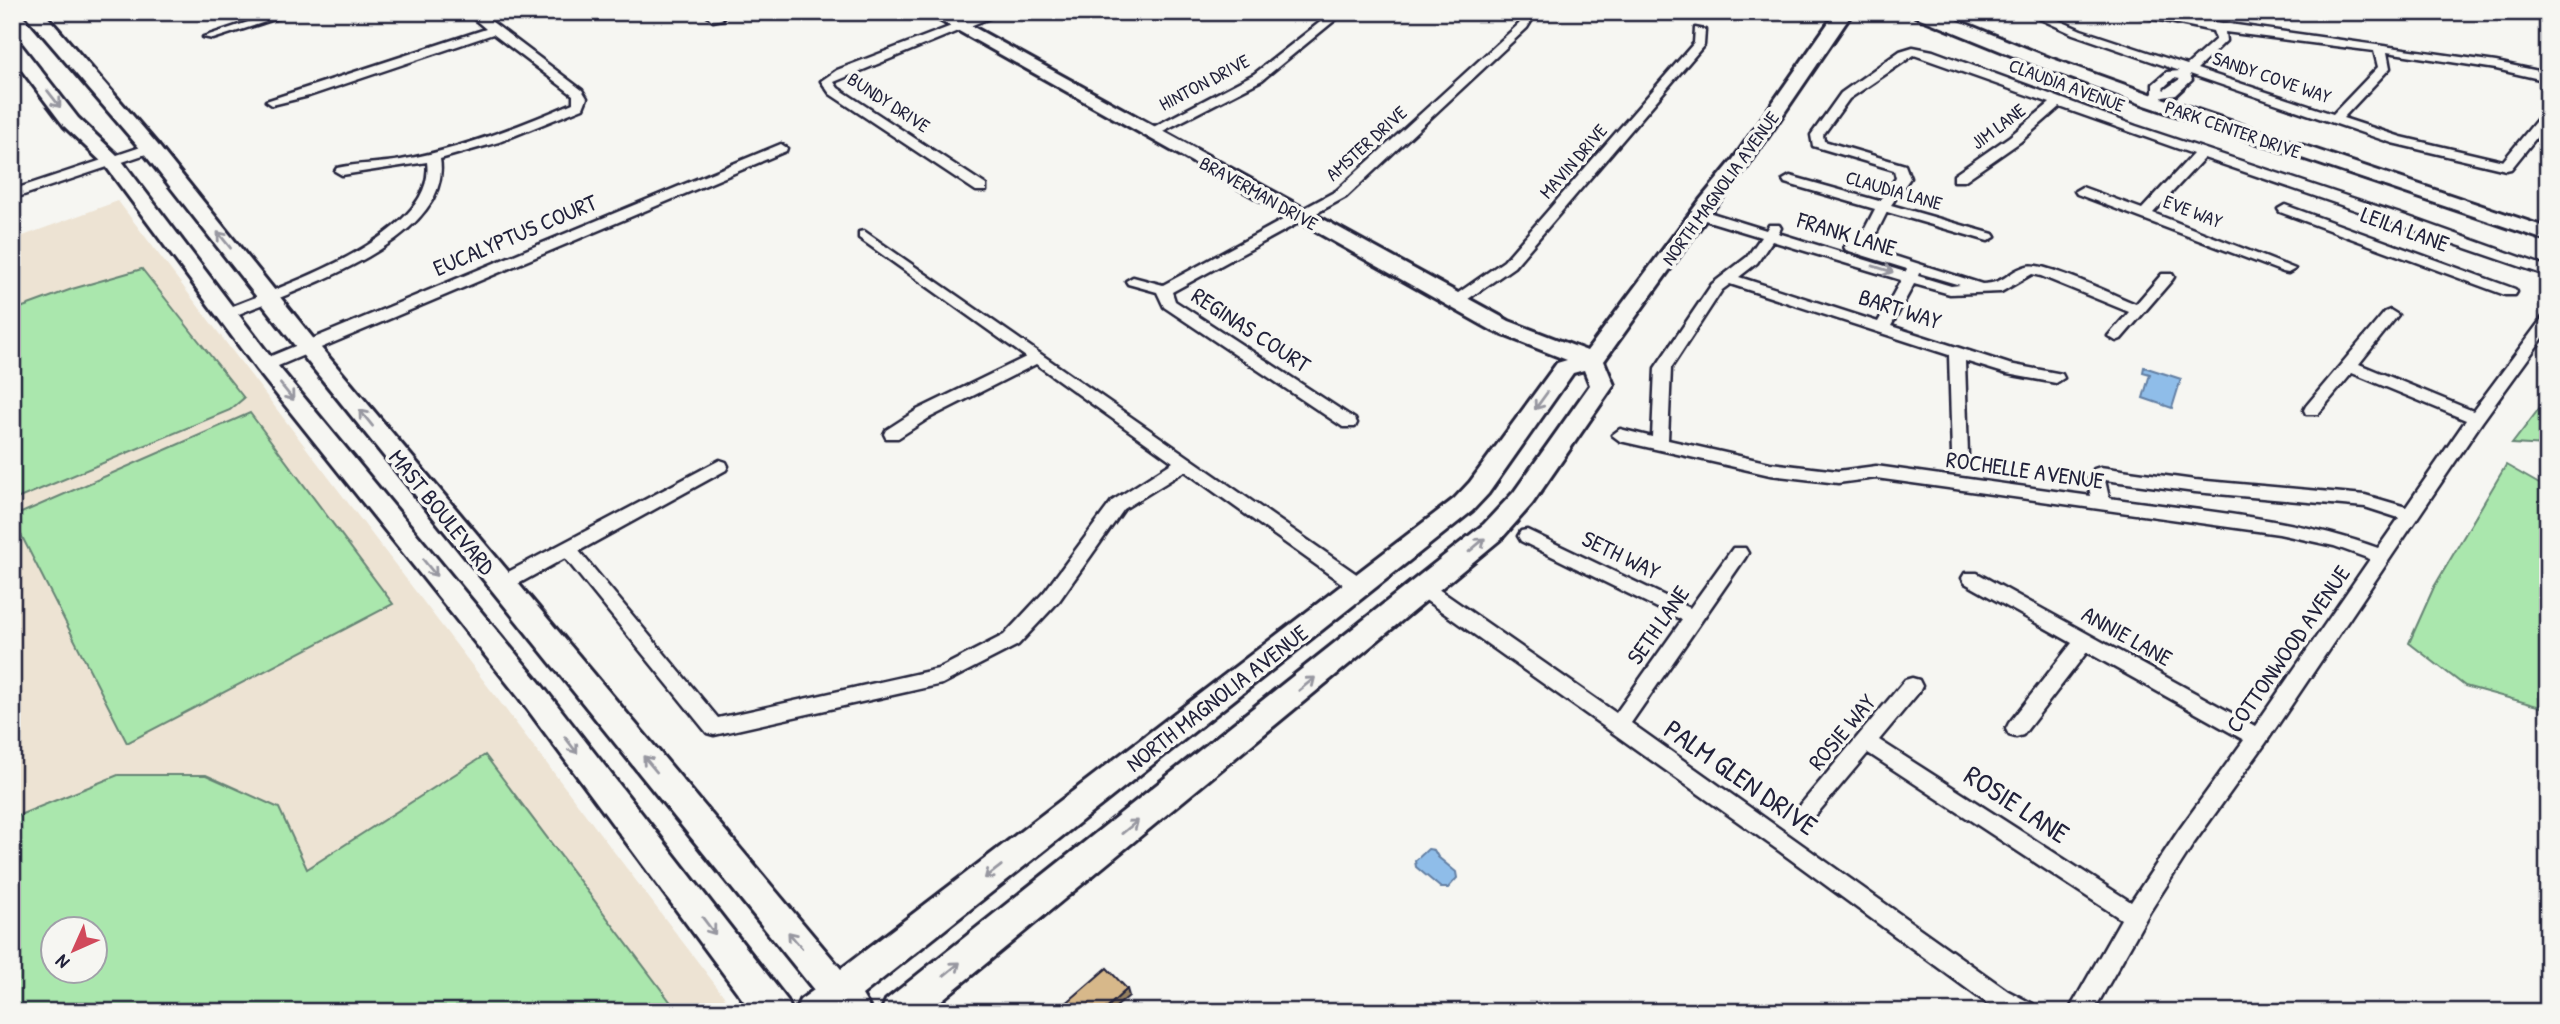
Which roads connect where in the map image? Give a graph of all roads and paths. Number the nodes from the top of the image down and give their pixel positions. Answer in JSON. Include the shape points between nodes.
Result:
{"nodes":[{"id":1,"x":292,"y":12,"type":"edge"},
{"id":2,"x":471,"y":12,"type":"edge"},
{"id":3,"x":933,"y":12,"type":"edge"},
{"id":4,"x":999,"y":12,"type":"edge"},
{"id":5,"x":1340,"y":12,"type":"edge"},
{"id":6,"x":1532,"y":12,"type":"edge"},
{"id":7,"x":1845,"y":12,"type":"edge"},
{"id":8,"x":1921,"y":12,"type":"edge"},
{"id":9,"x":2030,"y":12,"type":"edge"},
{"id":10,"x":2126,"y":12,"type":"edge"},
{"id":11,"x":33,"y":23,"type":"edge"},
{"id":12,"x":960,"y":27,"type":"junction"},
{"id":13,"x":2218,"y":29,"type":"junction"},
{"id":14,"x":494,"y":30,"type":"junction"},
{"id":15,"x":1699,"y":30,"type":"dead end"},
{"id":16,"x":209,"y":37,"type":"dead end"},
{"id":17,"x":2380,"y":48,"type":"junction"},
{"id":18,"x":2186,"y":71,"type":"junction"},
{"id":19,"x":2548,"y":77,"type":"edge"},
{"id":20,"x":2156,"y":97,"type":"junction"},
{"id":21,"x":272,"y":101,"type":"dead end"},
{"id":22,"x":2059,"y":102,"type":"junction"},
{"id":23,"x":2548,"y":114,"type":"edge"},
{"id":24,"x":2335,"y":119,"type":"junction"},
{"id":25,"x":1150,"y":132,"type":"junction"},
{"id":26,"x":150,"y":148,"type":"junction"},
{"id":27,"x":781,"y":148,"type":"dead end"},
{"id":28,"x":2202,"y":152,"type":"junction"},
{"id":29,"x":433,"y":156,"type":"junction"},
{"id":30,"x":111,"y":161,"type":"junction"},
{"id":31,"x":342,"y":171,"type":"dead end"},
{"id":32,"x":1959,"y":178,"type":"dead end"},
{"id":33,"x":1790,"y":180,"type":"dead end"},
{"id":34,"x":982,"y":188,"type":"dead end"},
{"id":35,"x":2082,"y":191,"type":"dead end"},
{"id":36,"x":12,"y":195,"type":"edge"},
{"id":37,"x":1883,"y":206,"type":"junction"},
{"id":38,"x":1703,"y":209,"type":"junction"},
{"id":39,"x":2285,"y":209,"type":"dead end"},
{"id":40,"x":2146,"y":214,"type":"junction"},
{"id":41,"x":1300,"y":216,"type":"junction"},
{"id":42,"x":2404,"y":220,"type":"junction"},
{"id":43,"x":1773,"y":230,"type":"junction"},
{"id":44,"x":864,"y":234,"type":"dead end"},
{"id":45,"x":2548,"y":236,"type":"edge"},
{"id":46,"x":1988,"y":237,"type":"dead end"},
{"id":47,"x":2389,"y":246,"type":"junction"},
{"id":48,"x":1861,"y":250,"type":"junction"},
{"id":49,"x":2288,"y":270,"type":"dead end"},
{"id":50,"x":1913,"y":272,"type":"junction"},
{"id":51,"x":2548,"y":272,"type":"edge"},
{"id":52,"x":2167,"y":277,"type":"dead end"},
{"id":53,"x":1730,"y":279,"type":"junction"},
{"id":54,"x":1133,"y":281,"type":"dead end"},
{"id":55,"x":1165,"y":290,"type":"junction"},
{"id":56,"x":2510,"y":292,"type":"dead end"},
{"id":57,"x":268,"y":295,"type":"junction"},
{"id":58,"x":1456,"y":301,"type":"junction"},
{"id":59,"x":2138,"y":310,"type":"junction"},
{"id":60,"x":226,"y":314,"type":"junction"},
{"id":61,"x":2390,"y":315,"type":"dead end"},
{"id":62,"x":2548,"y":320,"type":"edge"},
{"id":63,"x":1883,"y":328,"type":"junction"},
{"id":64,"x":2116,"y":336,"type":"dead end"},
{"id":65,"x":308,"y":347,"type":"junction"},
{"id":66,"x":1957,"y":352,"type":"junction"},
{"id":67,"x":1038,"y":357,"type":"junction"},
{"id":68,"x":1592,"y":361,"type":"junction"},
{"id":69,"x":265,"y":365,"type":"junction"},
{"id":70,"x":2349,"y":366,"type":"junction"},
{"id":71,"x":2056,"y":378,"type":"dead end"},
{"id":72,"x":2312,"y":410,"type":"dead end"},
{"id":73,"x":2476,"y":418,"type":"junction"},
{"id":74,"x":1349,"y":423,"type":"dead end"},
{"id":75,"x":892,"y":434,"type":"dead end"},
{"id":76,"x":1620,"y":435,"type":"dead end"},
{"id":77,"x":1660,"y":444,"type":"junction"},
{"id":78,"x":1959,"y":455,"type":"dead end"},
{"id":79,"x":1186,"y":462,"type":"junction"},
{"id":80,"x":720,"y":466,"type":"dead end"},
{"id":81,"x":1479,"y":488,"type":"junction"},
{"id":82,"x":2102,"y":504,"type":"junction"},
{"id":83,"x":2411,"y":514,"type":"junction"},
{"id":84,"x":1527,"y":536,"type":"dead end"},
{"id":85,"x":567,"y":549,"type":"junction"},
{"id":86,"x":1739,"y":553,"type":"dead end"},
{"id":87,"x":2382,"y":556,"type":"junction"},
{"id":88,"x":1971,"y":578,"type":"dead end"},
{"id":89,"x":502,"y":584,"type":"junction"},
{"id":90,"x":1361,"y":587,"type":"junction"},
{"id":91,"x":1424,"y":589,"type":"junction"},
{"id":92,"x":1692,"y":617,"type":"junction"},
{"id":93,"x":2085,"y":640,"type":"junction"},
{"id":94,"x":1912,"y":686,"type":"dead end"},
{"id":95,"x":1618,"y":726,"type":"junction"},
{"id":96,"x":2016,"y":729,"type":"dead end"},
{"id":97,"x":2258,"y":738,"type":"junction"},
{"id":98,"x":1865,"y":741,"type":"junction"},
{"id":99,"x":1809,"y":809,"type":"dead end"},
{"id":100,"x":2136,"y":917,"type":"junction"},
{"id":101,"x":835,"y":1005,"type":"edge"},
{"id":102,"x":774,"y":1012,"type":"edge"},
{"id":103,"x":899,"y":1012,"type":"edge"},
{"id":104,"x":2025,"y":1012,"type":"edge"},
{"id":105,"x":2080,"y":1012,"type":"edge"}],
"edges":[{"from":1,"to":16,"type":"street"},
{"from":2,"to":14,"type":"street"},
{"from":3,"to":12,"type":"street","name":"BRAVERMAN DRIVE"},
{"from":4,"to":12,"type":"street","name":"BUNDY DRIVE"},
{"from":5,"to":25,"type":"street","name":"HINTON DRIVE","via":[[1258,77]]},
{"from":6,"to":41,"type":"street","name":"AMSTER DRIVE","via":[[1523,26],[1341,194]]},
{"from":7,"to":38,"type":"street","name":"NORTH MAGNOLIA AVENUE"},
{"from":8,"to":20,"type":"street","name":"PARK CENTER DRIVE","via":[[2044,62]]},
{"from":9,"to":18,"type":"street","name":"SANDY COVE WAY"},
{"from":10,"to":13,"type":"street"},
{"from":11,"to":26,"type":"street","name":"MAST BOULEVARD"},
{"from":11,"to":30,"type":"street","name":"MAST BOULEVARD","one_way":true,"via":[[71,122]]},
{"from":12,"to":25,"type":"street","name":"BRAVERMAN DRIVE"},
{"from":12,"to":34,"type":"street","name":"BUNDY DRIVE","via":[[827,81],[834,91]]},
{"from":13,"to":17,"type":"street"},
{"from":13,"to":18,"type":"street","via":[[2222,39]]},
{"from":14,"to":21,"type":"street"},
{"from":14,"to":29,"type":"street","via":[[578,93],[579,105],[504,136]]},
{"from":15,"to":58,"type":"street","name":"MAVIN DRIVE","via":[[1700,43],[1509,264]]},
{"from":17,"to":19,"type":"street"},
{"from":17,"to":24,"type":"street","via":[[2384,63],[2380,73]]},
{"from":18,"to":20,"type":"street","via":[[2186,80],[2172,92]]},
{"from":18,"to":24,"type":"street","name":"SANDY COVE WAY"},
{"from":20,"to":45,"type":"street","name":"PARK CENTER DRIVE"},
{"from":22,"to":28,"type":"street","name":"CLAUDIA AVENUE"},
{"from":22,"to":32,"type":"street","name":"JIM LANE"},
{"from":22,"to":37,"type":"street","name":"CLAUDIA AVENUE","via":[[1929,54],[1904,54],[1845,96],[1817,135],[1818,143],[1900,168],[1903,178]]},
{"from":23,"to":24,"type":"street","name":"SANDY COVE WAY","via":[[2506,166],[2397,140]]},
{"from":25,"to":41,"type":"street","name":"BRAVERMAN DRIVE"},
{"from":26,"to":30,"type":"street"},
{"from":57,"to":26,"type":"street","name":"MAST BOULEVARD","one_way":true},
{"from":27,"to":65,"type":"street","name":"EUCALYPTUS COURT"},
{"from":28,"to":40,"type":"street"},
{"from":28,"to":42,"type":"street","name":"CLAUDIA AVENUE"},
{"from":29,"to":31,"type":"street"},
{"from":29,"to":57,"type":"street","via":[[436,176],[430,194],[396,233],[367,253]]},
{"from":30,"to":36,"type":"street"},
{"from":30,"to":60,"type":"street","name":"MAST BOULEVARD"},
{"from":33,"to":37,"type":"street","name":"CLAUDIA LANE"},
{"from":35,"to":40,"type":"street","name":"EVE WAY"},
{"from":37,"to":46,"type":"street","name":"CLAUDIA LANE"},
{"from":37,"to":48,"type":"street","name":"CLAUDIA AVENUE"},
{"from":38,"to":43,"type":"street","name":"FRANK LANE"},
{"from":38,"to":68,"type":"street","name":"NORTH MAGNOLIA AVENUE"},
{"from":39,"to":47,"type":"street","name":"LEILA LANE"},
{"from":40,"to":49,"type":"street","name":"EVE WAY"},
{"from":41,"to":55,"type":"street","name":"AMSTER DRIVE"},
{"from":41,"to":58,"type":"street","name":"BRAVERMAN DRIVE"},
{"from":42,"to":47,"type":"street"},
{"from":42,"to":51,"type":"street","name":"CLAUDIA AVENUE"},
{"from":43,"to":48,"type":"street","name":"FRANK LANE"},
{"from":43,"to":50,"type":"street","name":"FRANK LANE","one_way":true},
{"from":43,"to":53,"type":"street","via":[[1752,260]]},
{"from":44,"to":67,"type":"street"},
{"from":47,"to":56,"type":"street","name":"LEILA LANE"},
{"from":48,"to":50,"type":"street","name":"FRANK LANE"},
{"from":50,"to":59,"type":"street","name":"FRANK LANE","via":[[1950,290],[2001,288],[2030,269]]},
{"from":50,"to":63,"type":"street"},
{"from":52,"to":59,"type":"street"},
{"from":53,"to":63,"type":"street","name":"BART WAY"},
{"from":53,"to":77,"type":"street","via":[[1717,287],[1663,368]]},
{"from":54,"to":55,"type":"street","name":"REGINAS COURT"},
{"from":55,"to":74,"type":"street","name":"REGINAS COURT","via":[[1170,304]]},
{"from":57,"to":60,"type":"street"},
{"from":57,"to":65,"type":"street","name":"MAST BOULEVARD"},
{"from":58,"to":68,"type":"street","name":"BRAVERMAN DRIVE","via":[[1501,326]]},
{"from":59,"to":64,"type":"street"},
{"from":60,"to":69,"type":"street","name":"MAST BOULEVARD"},
{"from":61,"to":70,"type":"street"},
{"from":62,"to":73,"type":"street","name":"COTTONWOOD AVENUE"},
{"from":63,"to":66,"type":"street","name":"BART WAY"},
{"from":65,"to":69,"type":"street","name":"EUCALYPTUS COURT"},
{"from":89,"to":65,"type":"street","name":"MAST BOULEVARD","one_way":true},
{"from":66,"to":71,"type":"street","name":"BART WAY","via":[[2007,369]]},
{"from":66,"to":78,"type":"street"},
{"from":67,"to":75,"type":"street"},
{"from":67,"to":79,"type":"street"},
{"from":68,"to":81,"type":"street","name":"NORTH MAGNOLIA AVENUE","one_way":true,"via":[[1565,368]]},
{"from":91,"to":68,"type":"street","name":"NORTH MAGNOLIA AVENUE","one_way":true,"via":[[1493,531],[1531,488],[1602,385]]},
{"from":69,"to":102,"type":"street","name":"MAST BOULEVARD","one_way":true,"via":[[530,691]]},
{"from":70,"to":72,"type":"street"},
{"from":70,"to":73,"type":"street"},
{"from":73,"to":83,"type":"street","name":"COTTONWOOD AVENUE"},
{"from":76,"to":77,"type":"street","name":"ROCHELLE AVENUE"},
{"from":77,"to":82,"type":"street","name":"ROCHELLE AVENUE","via":[[1770,469],[1838,477],[1876,472]]},
{"from":79,"to":85,"type":"street","via":[[1118,505],[1052,596],[1011,640],[942,676],[714,727]]},
{"from":79,"to":90,"type":"street"},
{"from":80,"to":85,"type":"street"},
{"from":81,"to":90,"type":"street","name":"NORTH MAGNOLIA AVENUE"},
{"from":81,"to":91,"type":"street","via":[[1480,506],[1410,572]]},
{"from":82,"to":83,"type":"street","via":[[2096,480],[2100,473],[2365,501]]},
{"from":82,"to":87,"type":"street","name":"ROCHELLE AVENUE","via":[[2279,528],[2337,540]]},
{"from":83,"to":87,"type":"street","name":"COTTONWOOD AVENUE"},
{"from":84,"to":92,"type":"street","name":"SETH WAY"},
{"from":85,"to":89,"type":"street"},
{"from":86,"to":92,"type":"street","name":"SETH LANE"},
{"from":87,"to":97,"type":"street","name":"COTTONWOOD AVENUE"},
{"from":88,"to":93,"type":"street","name":"ANNIE LANE"},
{"from":101,"to":89,"type":"street","name":"MAST BOULEVARD","one_way":true},
{"from":90,"to":101,"type":"street","name":"NORTH MAGNOLIA AVENUE","one_way":true},
{"from":91,"to":95,"type":"street","name":"PALM GLEN DRIVE"},
{"from":103,"to":91,"type":"main road","name":"NORTH MAGNOLIA AVENUE","one_way":true},
{"from":92,"to":95,"type":"street","name":"SETH LANE"},
{"from":93,"to":96,"type":"street"},
{"from":93,"to":97,"type":"street","name":"ANNIE LANE"},
{"from":94,"to":98,"type":"street","name":"ROSIE WAY"},
{"from":95,"to":104,"type":"street","name":"PALM GLEN DRIVE","via":[[2000,999]]},
{"from":97,"to":100,"type":"street","name":"COTTONWOOD AVENUE"},
{"from":98,"to":99,"type":"street","name":"ROSIE WAY"},
{"from":98,"to":100,"type":"street","name":"ROSIE LANE"},
{"from":100,"to":105,"type":"street","name":"COTTONWOOD AVENUE"}]}
